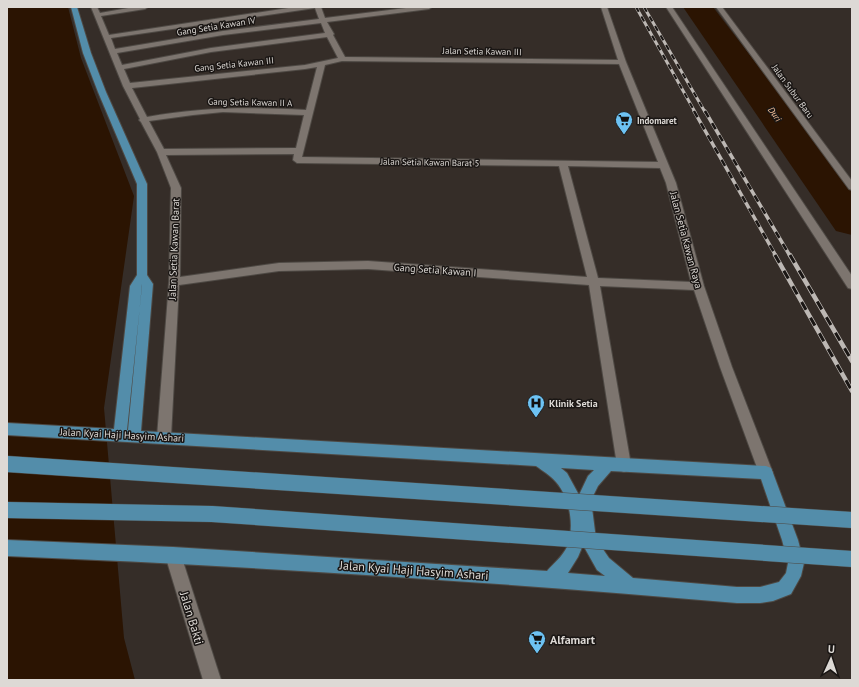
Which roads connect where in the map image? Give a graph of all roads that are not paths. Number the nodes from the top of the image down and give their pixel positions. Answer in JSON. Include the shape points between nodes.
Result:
{"nodes":[{"id":1,"x":74,"y":7,"type":"edge"},
{"id":2,"x":145,"y":7,"type":"edge"},
{"id":3,"x":312,"y":7,"type":"edge"},
{"id":4,"x":318,"y":7,"type":"edge"},
{"id":5,"x":426,"y":7,"type":"edge"},
{"id":6,"x":604,"y":7,"type":"edge"},
{"id":7,"x":669,"y":7,"type":"edge"},
{"id":8,"x":719,"y":7,"type":"edge"},
{"id":9,"x":96,"y":11,"type":"edge"},
{"id":10,"x":322,"y":21,"type":"junction"},
{"id":11,"x":331,"y":34,"type":"junction"},
{"id":12,"x":107,"y":37,"type":"junction"},
{"id":13,"x":113,"y":52,"type":"junction"},
{"id":14,"x":342,"y":58,"type":"junction"},
{"id":15,"x":622,"y":62,"type":"junction"},
{"id":16,"x":322,"y":63,"type":"junction"},
{"id":17,"x":119,"y":68,"type":"junction"},
{"id":18,"x":127,"y":86,"type":"junction"},
{"id":19,"x":309,"y":113,"type":"junction"},
{"id":20,"x":143,"y":120,"type":"junction"},
{"id":21,"x":299,"y":150,"type":"junction"},
{"id":22,"x":161,"y":152,"type":"junction"},
{"id":23,"x":563,"y":164,"type":"junction"},
{"id":24,"x":664,"y":165,"type":"junction"},
{"id":25,"x":847,"y":175,"type":"edge"},
{"id":26,"x":852,"y":187,"type":"edge"},
{"id":27,"x":594,"y":281,"type":"junction"},
{"id":28,"x":174,"y":282,"type":"junction"},
{"id":29,"x":852,"y":285,"type":"edge"},
{"id":30,"x":698,"y":286,"type":"junction"},
{"id":31,"x":7,"y":429,"type":"edge"},
{"id":32,"x":123,"y":435,"type":"junction"},
{"id":33,"x":164,"y":437,"type":"junction"},
{"id":34,"x":538,"y":459,"type":"junction"},
{"id":35,"x":7,"y":464,"type":"edge"},
{"id":36,"x":608,"y":464,"type":"junction"},
{"id":37,"x":624,"y":465,"type":"junction"},
{"id":38,"x":766,"y":473,"type":"junction"},
{"id":39,"x":7,"y":510,"type":"edge"},
{"id":40,"x":852,"y":520,"type":"edge"},
{"id":41,"x":7,"y":548,"type":"edge"},
{"id":42,"x":169,"y":555,"type":"junction"},
{"id":43,"x":852,"y":559,"type":"edge"},
{"id":44,"x":550,"y":579,"type":"junction"},
{"id":45,"x":631,"y":587,"type":"junction"},
{"id":46,"x":212,"y":680,"type":"edge"}],
"edges":[{"from":1,"to":32,"type":"main road","via":[[87,53],[142,184],[142,275],[148,284]]},
{"from":2,"to":9,"type":"street"},
{"from":3,"to":12,"type":"street"},
{"from":4,"to":10,"type":"street"},
{"from":5,"to":10,"type":"street","name":"Gang Setia Kawan IV"},
{"from":6,"to":15,"type":"street","name":"Jalan Setia Kawan Raya"},
{"from":7,"to":29,"type":"street"},
{"from":8,"to":25,"type":"street","name":"Jalan Subur Baru"},
{"from":9,"to":12,"type":"street","name":"Jalan Setia Kawan Barat"},
{"from":10,"to":11,"type":"street"},
{"from":10,"to":13,"type":"street","name":"Gang Setia Kawan IV"},
{"from":11,"to":14,"type":"street"},
{"from":11,"to":17,"type":"street","name":"Gang Setia Kawan III","via":[[211,50]]},
{"from":12,"to":13,"type":"street","name":"Jalan Setia Kawan Barat"},
{"from":13,"to":17,"type":"street","name":"Jalan Setia Kawan Barat"},
{"from":14,"to":15,"type":"street","name":"Jalan Setia Kawan III"},
{"from":14,"to":16,"type":"street","name":"Gang Setia Kawan III"},
{"from":15,"to":24,"type":"street","name":"Jalan Setia Kawan Raya"},
{"from":16,"to":18,"type":"street","name":"Gang Setia Kawan III"},
{"from":16,"to":19,"type":"street"},
{"from":17,"to":18,"type":"street","name":"Jalan Setia Kawan Barat"},
{"from":18,"to":20,"type":"street","name":"Jalan Setia Kawan Barat"},
{"from":19,"to":20,"type":"street","name":"Gang Setia Kawan II A","via":[[221,110]]},
{"from":19,"to":21,"type":"street"},
{"from":20,"to":22,"type":"street","name":"Jalan Setia Kawan Barat"},
{"from":21,"to":22,"type":"street"},
{"from":21,"to":23,"type":"street","name":"Jalan Setia Kawan Barat 5","via":[[297,160]]},
{"from":22,"to":28,"type":"street","name":"Jalan Setia Kawan Barat","via":[[176,188]]},
{"from":23,"to":24,"type":"street","name":"Jalan Setia Kawan Barat 5"},
{"from":23,"to":27,"type":"street"},
{"from":24,"to":30,"type":"street","name":"Jalan Setia Kawan Raya"},
{"from":25,"to":26,"type":"street","name":"Jalan Subur Baru"},
{"from":27,"to":28,"type":"street","name":"Gang Setia Kawan I","via":[[368,266],[279,267]]},
{"from":27,"to":30,"type":"street","name":"Gang Setia Kawan I"},
{"from":27,"to":37,"type":"street"},
{"from":28,"to":33,"type":"street","name":"Jalan Setia Kawan Barat"},
{"from":30,"to":38,"type":"street","name":"Jalan Setia Kawan Raya"},
{"from":31,"to":32,"type":"main road","name":"Jalan Kyai Haji Hasyim Ashari"},
{"from":32,"to":33,"type":"main road","name":"Jalan Kyai Haji Hasyim Ashari"},
{"from":33,"to":34,"type":"main road","name":"Jalan Kyai Haji Hasyim Ashari"},
{"from":34,"to":36,"type":"main road","name":"Jalan Kyai Haji Hasyim Ashari"},
{"from":34,"to":44,"type":"main road","via":[[561,477],[573,496],[578,519],[578,538],[568,560]]},
{"from":35,"to":40,"type":"main road","bridge":true},
{"from":36,"to":37,"type":"main road","name":"Jalan Kyai Haji Hasyim Ashari"},
{"from":36,"to":45,"type":"main road","via":[[593,481],[584,500],[584,518],[589,542],[604,564]]},
{"from":37,"to":38,"type":"main road","name":"Jalan Kyai Haji Hasyim Ashari"},
{"from":38,"to":45,"type":"main road","name":"Jalan Kyai Haji Hasyim Ashari","via":[[796,563],[793,576],[784,588],[773,594],[737,595]]},
{"from":39,"to":43,"type":"main road","bridge":true,"via":[[212,514]]},
{"from":41,"to":42,"type":"main road","name":"Jalan Kyai Haji Hasyim Ashari"},
{"from":42,"to":44,"type":"main road","name":"Jalan Kyai Haji Hasyim Ashari"},
{"from":42,"to":46,"type":"street","name":"Jalan Bakti"},
{"from":44,"to":45,"type":"main road","name":"Jalan Kyai Haji Hasyim Ashari"}]}
